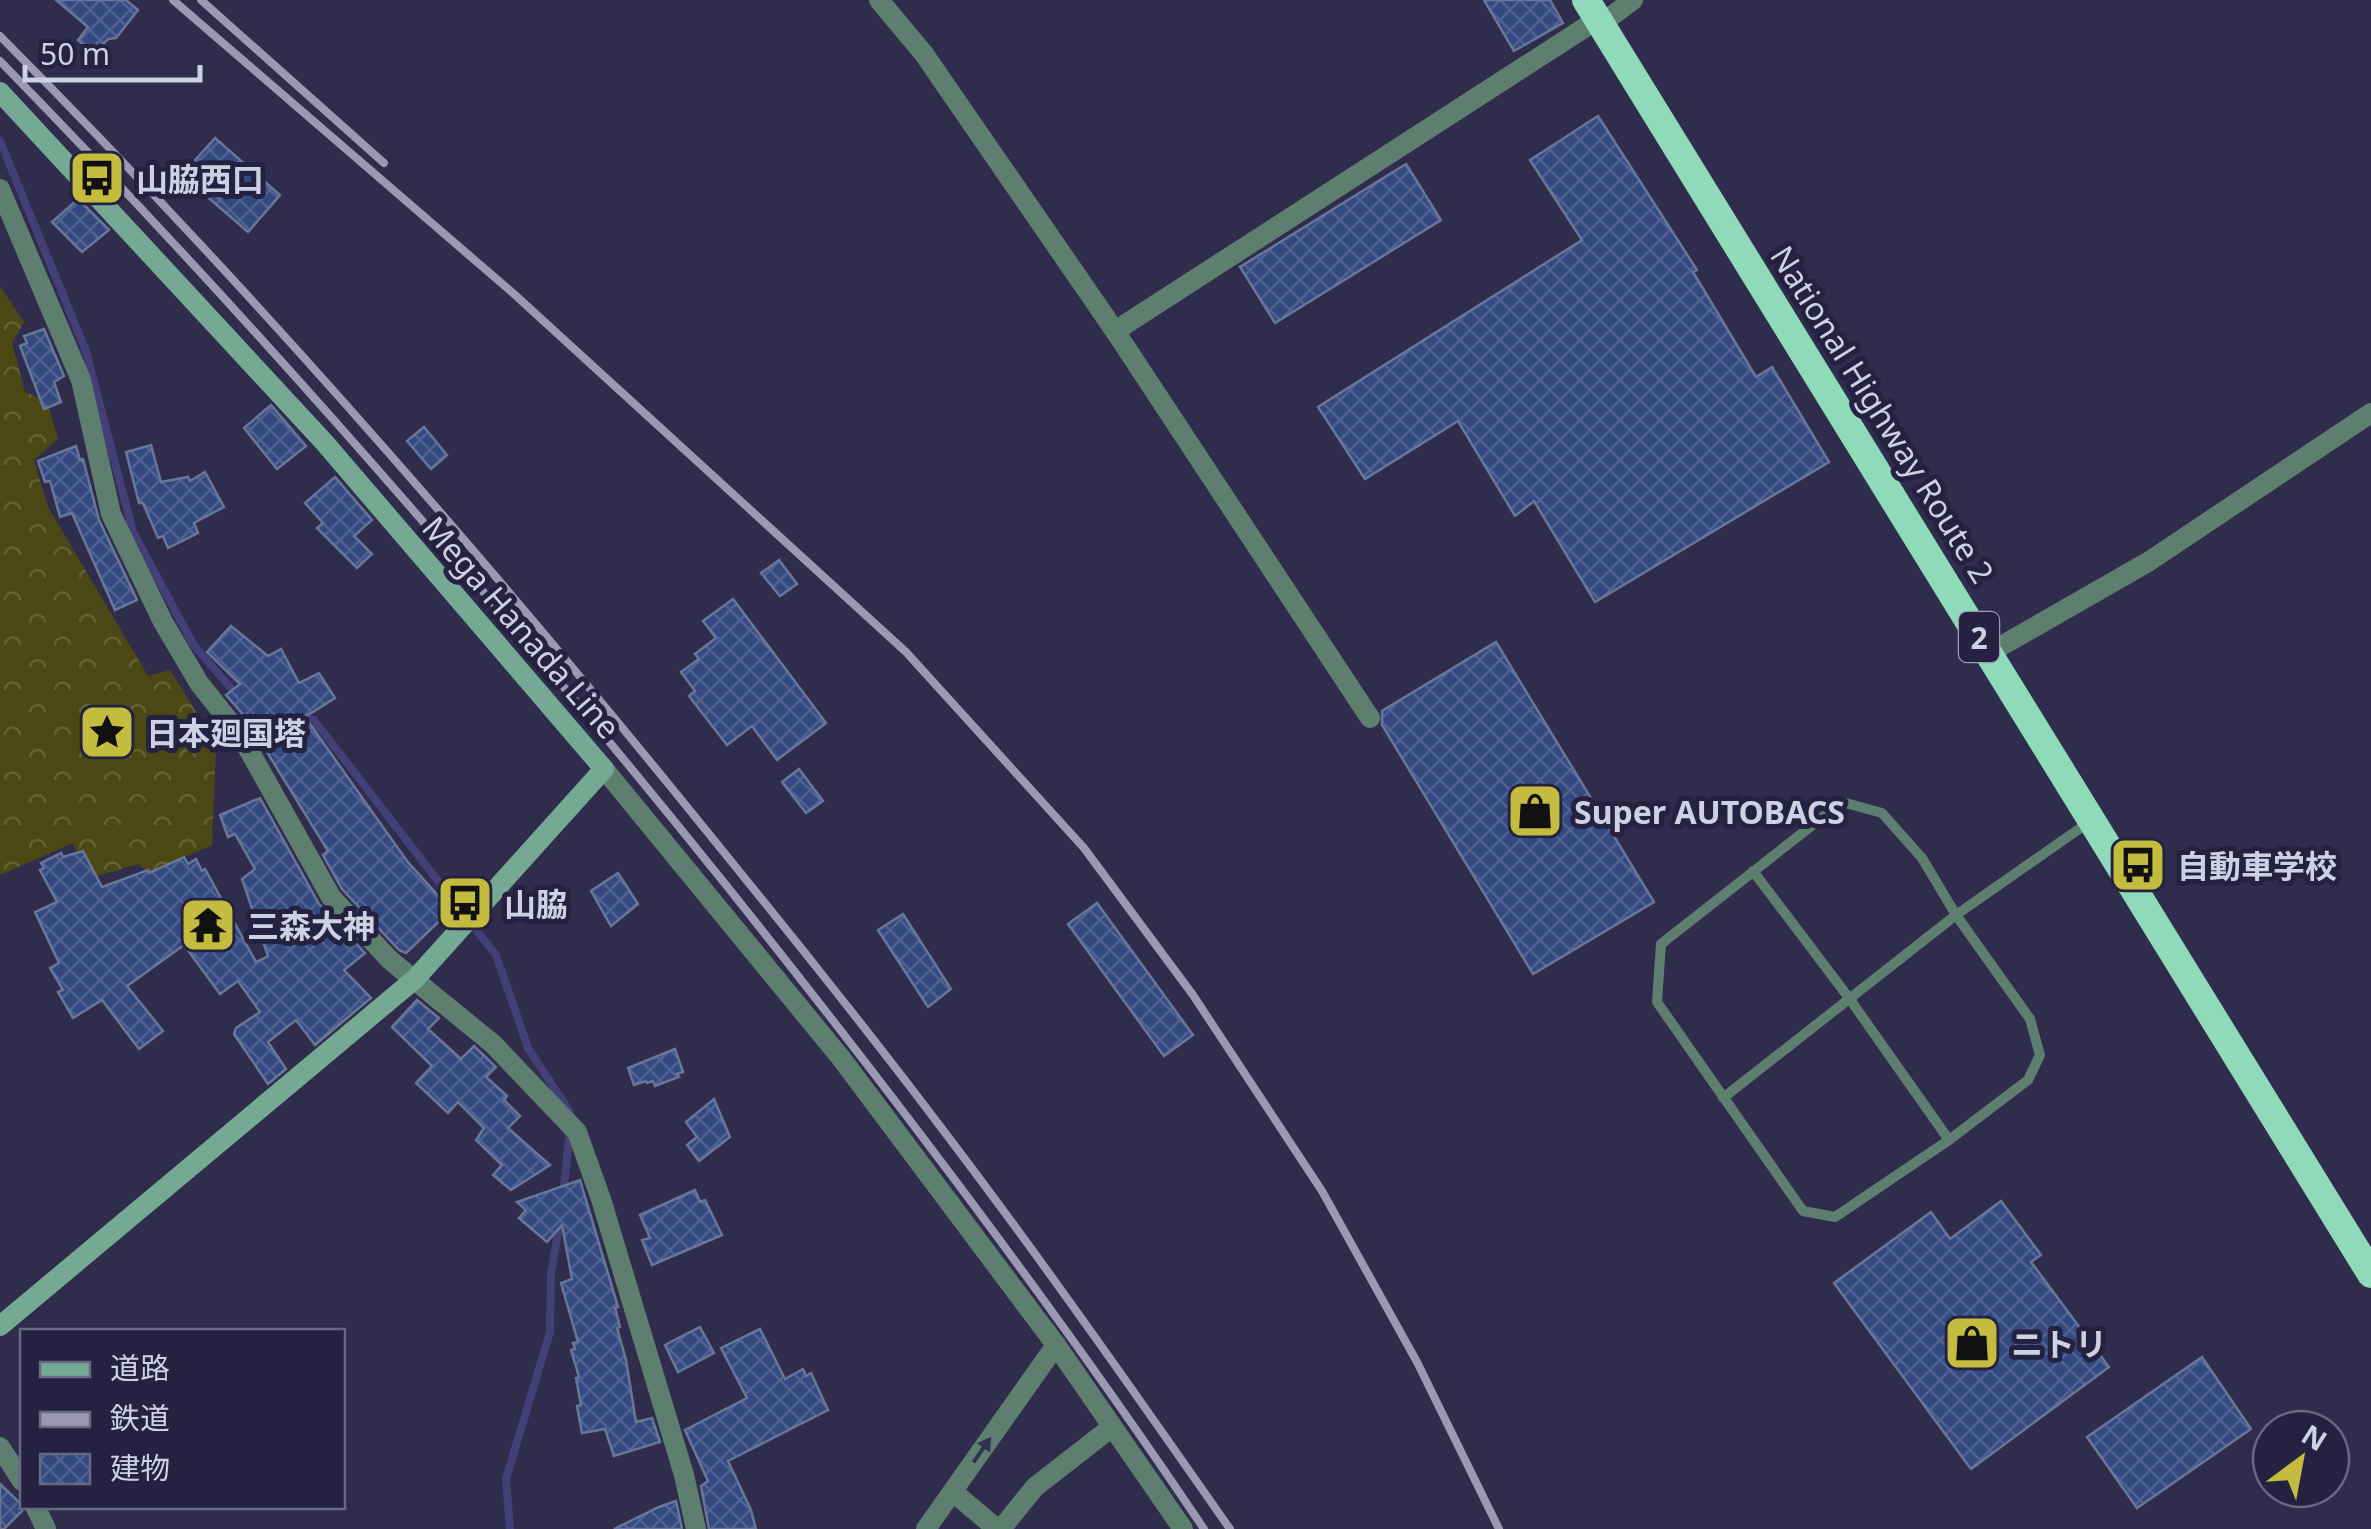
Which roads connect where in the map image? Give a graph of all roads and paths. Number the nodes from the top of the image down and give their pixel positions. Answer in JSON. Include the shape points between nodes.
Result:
{"nodes":[{"id":1,"x":879,"y":0,"type":"edge"},
{"id":2,"x":1633,"y":0,"type":"edge"},
{"id":3,"x":1595,"y":14,"type":"edge"},
{"id":4,"x":0,"y":92,"type":"edge"},
{"id":5,"x":0,"y":189,"type":"edge"},
{"id":6,"x":1115,"y":331,"type":"junction"},
{"id":7,"x":2371,"y":413,"type":"edge"},
{"id":8,"x":1989,"y":652,"type":"junction"},
{"id":9,"x":1370,"y":718,"type":"dead end"},
{"id":10,"x":604,"y":769,"type":"junction"},
{"id":11,"x":2091,"y":821,"type":"junction"},
{"id":12,"x":1752,"y":871,"type":"junction"},
{"id":13,"x":1956,"y":914,"type":"junction"},
{"id":14,"x":414,"y":979,"type":"junction"},
{"id":15,"x":1849,"y":998,"type":"junction"},
{"id":16,"x":1723,"y":1098,"type":"junction"},
{"id":17,"x":1948,"y":1140,"type":"junction"},
{"id":18,"x":2371,"y":1274,"type":"edge"},
{"id":19,"x":0,"y":1326,"type":"edge"},
{"id":20,"x":1056,"y":1345,"type":"junction"},
{"id":21,"x":1112,"y":1426,"type":"junction"},
{"id":22,"x":0,"y":1447,"type":"edge"},
{"id":23,"x":20,"y":1478,"type":"edge"},
{"id":24,"x":953,"y":1492,"type":"junction"},
{"id":25,"x":696,"y":1529,"type":"edge"},
{"id":26,"x":926,"y":1529,"type":"edge"},
{"id":27,"x":999,"y":1529,"type":"edge"},
{"id":28,"x":1184,"y":1529,"type":"edge"}],
"edges":[{"from":1,"to":6,"type":"street","via":[[924,54]]},
{"from":2,"to":3,"type":"street"},
{"from":3,"to":6,"type":"street"},
{"from":3,"to":8,"type":"highway","name":"National Highway Route 2","number":"2"},
{"from":4,"to":10,"type":"main road","name":"Mega Hanada Line","via":[[324,442]]},
{"from":5,"to":14,"type":"street","via":[[81,380],[111,514],[163,622],[199,683],[242,736],[332,896]]},
{"from":6,"to":9,"type":"street"},
{"from":7,"to":8,"type":"street","via":[[2148,562]]},
{"from":8,"to":11,"type":"highway","name":"National Highway Route 2","number":"2"},
{"from":10,"to":14,"type":"main road","name":"Mega Hanada Line"},
{"from":10,"to":20,"type":"street","via":[[840,1058]]},
{"from":11,"to":13,"type":"lane"},
{"from":11,"to":18,"type":"highway","name":"National Highway Route 2","number":"2"},
{"from":12,"to":13,"type":"lane","via":[[1842,802],[1882,814],[1922,858]]},
{"from":12,"to":15,"type":"lane"},
{"from":12,"to":16,"type":"lane","via":[[1661,944],[1657,1002]]},
{"from":13,"to":15,"type":"lane"},
{"from":13,"to":17,"type":"lane","via":[[2030,1018],[2040,1055],[2028,1080]]},
{"from":14,"to":19,"type":"main road","name":"Mega Hanada Line"},
{"from":14,"to":25,"type":"street","via":[[493,1044],[576,1132]]},
{"from":15,"to":16,"type":"lane"},
{"from":15,"to":17,"type":"lane"},
{"from":16,"to":17,"type":"lane","via":[[1803,1211],[1835,1217]]},
{"from":20,"to":21,"type":"street"},
{"from":24,"to":20,"type":"street","one_way":true},
{"from":21,"to":27,"type":"street","via":[[1034,1487]]},
{"from":21,"to":28,"type":"street"},
{"from":22,"to":23,"type":"street"},
{"from":24,"to":26,"type":"street"},
{"from":24,"to":27,"type":"street"}]}
